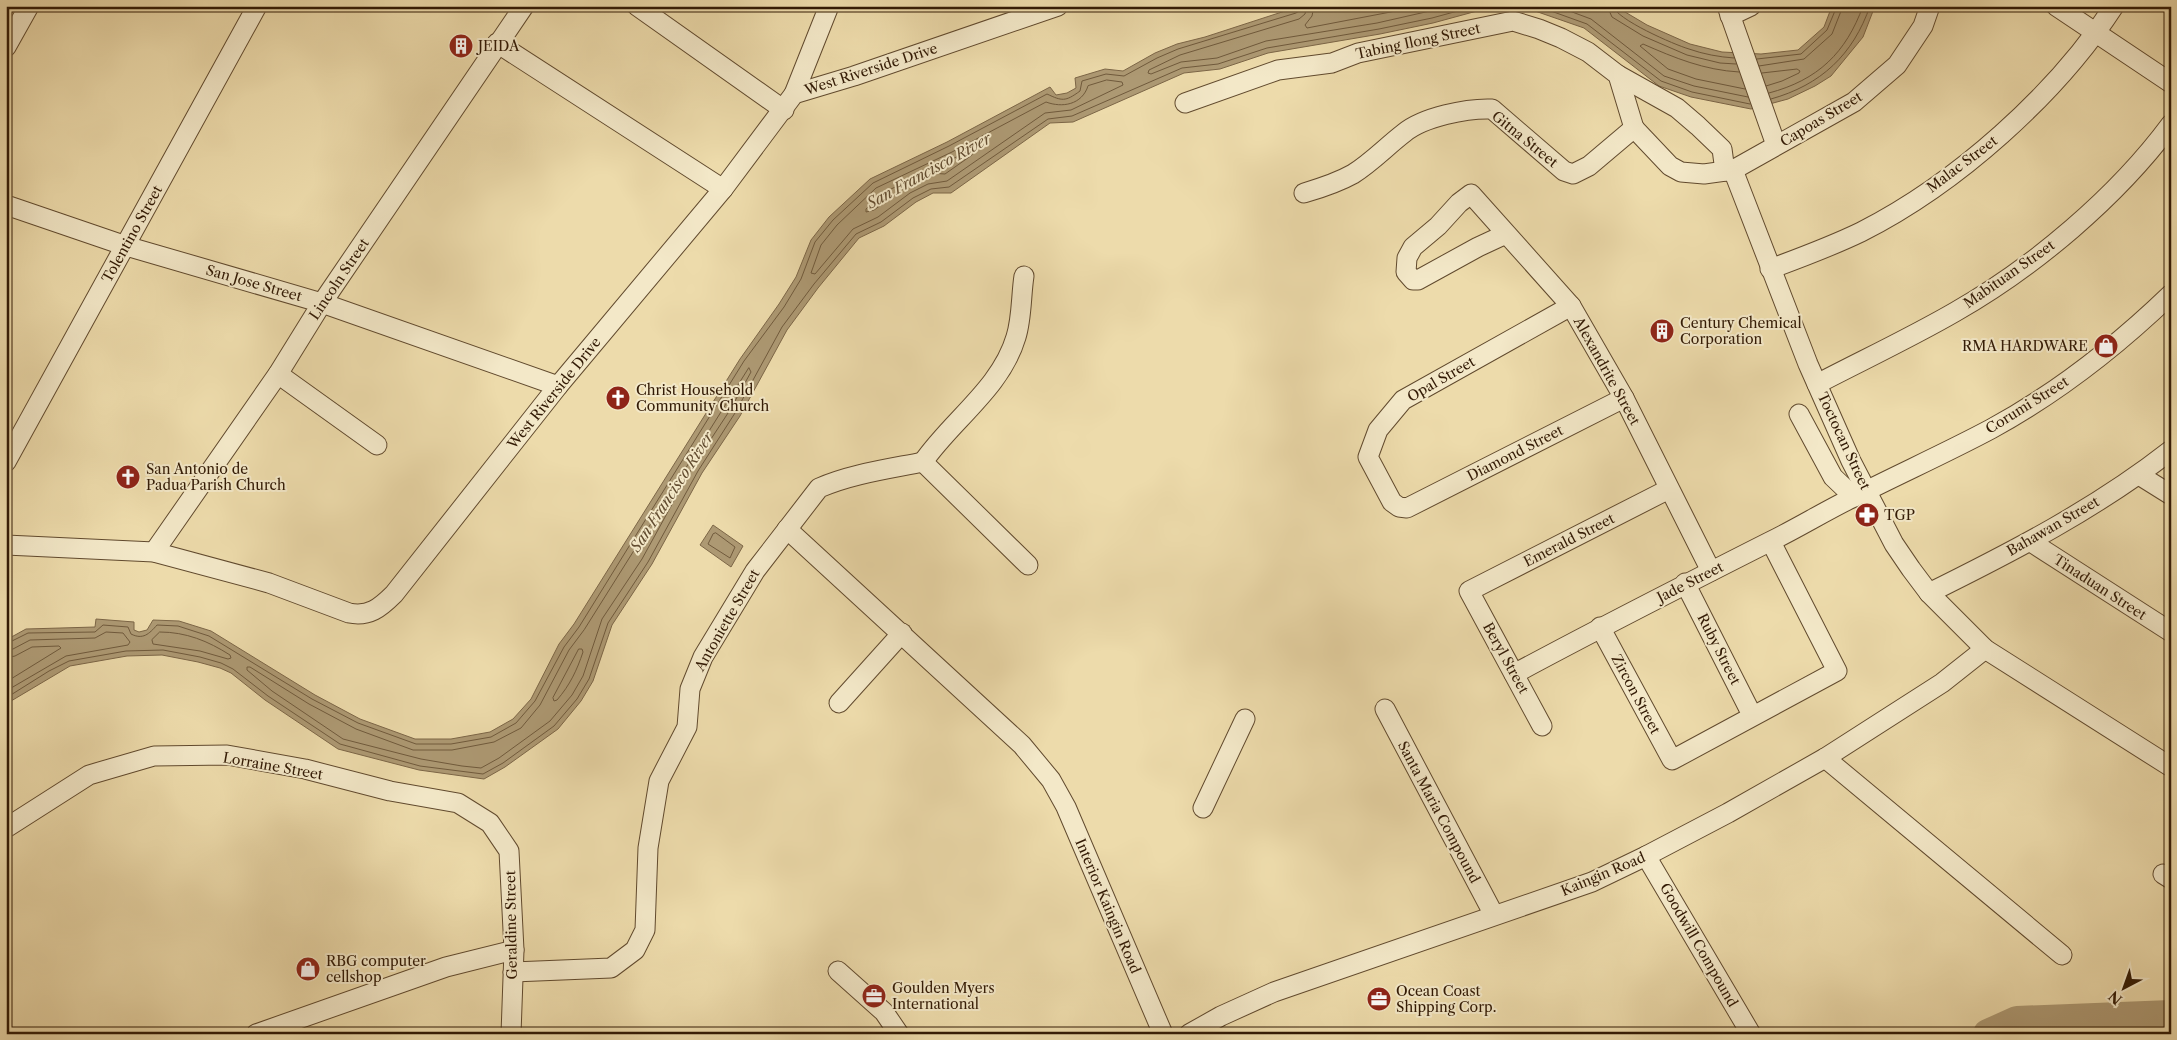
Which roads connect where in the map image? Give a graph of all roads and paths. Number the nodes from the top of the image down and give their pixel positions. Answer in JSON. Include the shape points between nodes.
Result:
{"nodes":[{"id":1,"x":29,"y":6,"type":"edge"},
{"id":2,"x":257,"y":6,"type":"edge"},
{"id":3,"x":524,"y":6,"type":"edge"},
{"id":4,"x":637,"y":6,"type":"edge"},
{"id":5,"x":829,"y":6,"type":"edge"},
{"id":6,"x":1058,"y":6,"type":"edge"},
{"id":7,"x":1751,"y":6,"type":"edge"},
{"id":8,"x":1930,"y":6,"type":"edge"},
{"id":9,"x":2056,"y":6,"type":"edge"},
{"id":10,"x":2114,"y":6,"type":"edge"},
{"id":11,"x":1729,"y":11,"type":"edge"},
{"id":12,"x":2096,"y":33,"type":"junction"},
{"id":13,"x":497,"y":43,"type":"junction"},
{"id":14,"x":6,"y":47,"type":"edge"},
{"id":15,"x":1618,"y":75,"type":"junction"},
{"id":16,"x":2171,"y":83,"type":"edge"},
{"id":17,"x":794,"y":94,"type":"junction"},
{"id":18,"x":1185,"y":103,"type":"dead end"},
{"id":19,"x":784,"y":110,"type":"junction"},
{"id":20,"x":2171,"y":124,"type":"edge"},
{"id":21,"x":1634,"y":128,"type":"junction"},
{"id":22,"x":1776,"y":145,"type":"junction"},
{"id":23,"x":1729,"y":170,"type":"junction"},
{"id":24,"x":723,"y":189,"type":"junction"},
{"id":25,"x":1304,"y":193,"type":"dead end"},
{"id":26,"x":6,"y":205,"type":"edge"},
{"id":27,"x":1506,"y":234,"type":"junction"},
{"id":28,"x":126,"y":246,"type":"junction"},
{"id":29,"x":1770,"y":269,"type":"junction"},
{"id":30,"x":1024,"y":276,"type":"dead end"},
{"id":31,"x":2171,"y":294,"type":"edge"},
{"id":32,"x":322,"y":303,"type":"junction"},
{"id":33,"x":1571,"y":306,"type":"junction"},
{"id":34,"x":278,"y":374,"type":"junction"},
{"id":35,"x":1817,"y":384,"type":"junction"},
{"id":36,"x":558,"y":386,"type":"junction"},
{"id":37,"x":1624,"y":398,"type":"junction"},
{"id":38,"x":1800,"y":414,"type":"dead end"},
{"id":39,"x":377,"y":445,"type":"dead end"},
{"id":40,"x":2171,"y":450,"type":"edge"},
{"id":41,"x":6,"y":462,"type":"edge"},
{"id":42,"x":923,"y":462,"type":"junction"},
{"id":43,"x":2139,"y":475,"type":"junction"},
{"id":44,"x":1669,"y":489,"type":"junction"},
{"id":45,"x":1860,"y":494,"type":"junction"},
{"id":46,"x":2171,"y":496,"type":"edge"},
{"id":47,"x":1407,"y":508,"type":"joint"},
{"id":48,"x":787,"y":529,"type":"junction"},
{"id":49,"x":1771,"y":542,"type":"junction"},
{"id":50,"x":2031,"y":542,"type":"junction"},
{"id":51,"x":6,"y":545,"type":"edge"},
{"id":52,"x":154,"y":552,"type":"junction"},
{"id":53,"x":1028,"y":565,"type":"dead end"},
{"id":54,"x":1711,"y":571,"type":"junction"},
{"id":55,"x":1685,"y":583,"type":"junction"},
{"id":56,"x":1469,"y":591,"type":"joint"},
{"id":57,"x":1930,"y":593,"type":"junction"},
{"id":58,"x":1600,"y":627,"type":"junction"},
{"id":59,"x":2171,"y":632,"type":"edge"},
{"id":60,"x":902,"y":633,"type":"junction"},
{"id":61,"x":1986,"y":649,"type":"junction"},
{"id":62,"x":1514,"y":674,"type":"junction"},
{"id":63,"x":839,"y":703,"type":"dead end"},
{"id":64,"x":1385,"y":708,"type":"dead end"},
{"id":65,"x":1752,"y":715,"type":"junction"},
{"id":66,"x":1245,"y":719,"type":"dead end"},
{"id":67,"x":1542,"y":726,"type":"dead end"},
{"id":68,"x":1824,"y":758,"type":"junction"},
{"id":69,"x":2171,"y":767,"type":"edge"},
{"id":70,"x":1203,"y":808,"type":"dead end"},
{"id":71,"x":490,"y":823,"type":"joint"},
{"id":72,"x":6,"y":828,"type":"edge"},
{"id":73,"x":1646,"y":856,"type":"junction"},
{"id":74,"x":1494,"y":915,"type":"junction"},
{"id":75,"x":514,"y":950,"type":"junction"},
{"id":76,"x":2062,"y":956,"type":"dead end"},
{"id":77,"x":838,"y":971,"type":"dead end"},
{"id":78,"x":513,"y":972,"type":"junction"},
{"id":79,"x":256,"y":1034,"type":"edge"},
{"id":80,"x":511,"y":1034,"type":"edge"},
{"id":81,"x":899,"y":1034,"type":"edge"},
{"id":82,"x":1163,"y":1034,"type":"edge"},
{"id":83,"x":1189,"y":1034,"type":"edge"},
{"id":84,"x":1751,"y":1034,"type":"edge"}],
"edges":[{"from":1,"to":14,"type":"street"},
{"from":2,"to":28,"type":"street","name":"Tolentino Street"},
{"from":3,"to":13,"type":"street","name":"Lincoln Street"},
{"from":4,"to":19,"type":"street"},
{"from":5,"to":17,"type":"street"},
{"from":6,"to":17,"type":"street","name":"West Riverside Drive"},
{"from":7,"to":11,"type":"street"},
{"from":8,"to":22,"type":"street","name":"Capoas Street","via":[[1923,26],[1897,64],[1854,102]]},
{"from":9,"to":12,"type":"street"},
{"from":10,"to":12,"type":"street","name":"Malac Street"},
{"from":11,"to":22,"type":"street"},
{"from":12,"to":16,"type":"street"},
{"from":12,"to":29,"type":"street","name":"Malac Street","via":[[2034,103],[1964,165],[1862,231]]},
{"from":13,"to":24,"type":"street"},
{"from":13,"to":32,"type":"street","name":"Lincoln Street"},
{"from":15,"to":18,"type":"street","name":"Tabing Ilong Street","via":[[1588,52],[1561,38],[1513,21],[1358,53],[1332,63],[1278,70]]},
{"from":15,"to":21,"type":"street"},
{"from":15,"to":23,"type":"street","name":"Tabing Ilong Street","via":[[1677,108],[1722,149]]},
{"from":17,"to":19,"type":"street","name":"West Riverside Drive"},
{"from":19,"to":24,"type":"street","name":"West Riverside Drive"},
{"from":20,"to":35,"type":"street","name":"Mabituan Street","via":[[2117,185],[2019,271],[1955,312]]},
{"from":21,"to":23,"type":"street","via":[[1670,166],[1681,172],[1704,174]]},
{"from":21,"to":25,"type":"street","name":"Gitna Street","via":[[1589,166],[1573,174],[1564,171],[1492,109],[1459,112],[1411,128],[1354,173],[1334,184]]},
{"from":22,"to":23,"type":"street","name":"Capoas Street"},
{"from":23,"to":29,"type":"street","name":"Toctocan Street"},
{"from":24,"to":36,"type":"street","name":"West Riverside Drive"},
{"from":26,"to":28,"type":"street","name":"San Jose Street"},
{"from":27,"to":27,"type":"street","name":"Alexandrite Street","via":[[1472,194],[1409,253],[1406,272],[1413,280],[1418,280]]},
{"from":27,"to":33,"type":"street","name":"Alexandrite Street"},
{"from":28,"to":32,"type":"street","name":"San Jose Street"},
{"from":28,"to":41,"type":"street","name":"Tolentino Street"},
{"from":29,"to":35,"type":"street","name":"Toctocan Street"},
{"from":30,"to":42,"type":"street","via":[[1016,336],[1004,365],[985,392],[935,444]]},
{"from":31,"to":45,"type":"street","name":"Corumi Street","via":[[2105,353],[2047,395],[1992,428]]},
{"from":32,"to":34,"type":"street","name":"Lincoln Street"},
{"from":32,"to":36,"type":"street","name":"San Jose Street"},
{"from":33,"to":37,"type":"street","name":"Alexandrite Street"},
{"from":33,"to":47,"type":"street","name":"Opal Street","via":[[1403,400],[1378,430],[1368,457],[1392,502]]},
{"from":34,"to":39,"type":"street"},
{"from":34,"to":52,"type":"street","name":"Lincoln Street"},
{"from":35,"to":45,"type":"street","name":"Toctocan Street"},
{"from":36,"to":52,"type":"street","name":"West Riverside Drive","via":[[394,594],[373,612],[349,613],[269,584]]},
{"from":37,"to":44,"type":"street","name":"Alexandrite Street"},
{"from":37,"to":47,"type":"street","name":"Diamond Street"},
{"from":38,"to":45,"type":"street","via":[[1833,477]]},
{"from":40,"to":43,"type":"street","name":"Bahawan Street"},
{"from":42,"to":48,"type":"street","name":"Antoniette Street","via":[[832,482],[819,488]]},
{"from":42,"to":53,"type":"street"},
{"from":43,"to":46,"type":"street"},
{"from":43,"to":50,"type":"street","name":"Bahawan Street"},
{"from":44,"to":54,"type":"street","name":"Alexandrite Street"},
{"from":44,"to":56,"type":"street","name":"Emerald Street"},
{"from":45,"to":49,"type":"street","name":"Jade Street"},
{"from":45,"to":57,"type":"street","name":"Toctocan Street"},
{"from":48,"to":60,"type":"street","name":"Interior Kaingin Road"},
{"from":48,"to":78,"type":"street","name":"Antoniette Street","via":[[755,570],[702,657],[690,689],[687,727],[659,781],[648,848],[644,930],[635,950],[611,968]]},
{"from":49,"to":54,"type":"street","name":"Jade Street"},
{"from":49,"to":65,"type":"street","via":[[1837,671]]},
{"from":50,"to":57,"type":"street","name":"Bahawan Street"},
{"from":50,"to":59,"type":"street","name":"Tinaduan Street"},
{"from":51,"to":52,"type":"street","name":"West Riverside Drive"},
{"from":54,"to":55,"type":"street","name":"Jade Street"},
{"from":55,"to":58,"type":"street","name":"Jade Street"},
{"from":55,"to":65,"type":"street","name":"Ruby Street"},
{"from":56,"to":62,"type":"street","name":"Beryl Street"},
{"from":57,"to":61,"type":"street","name":"Toctocan Street"},
{"from":58,"to":62,"type":"street","name":"Jade Street"},
{"from":58,"to":65,"type":"street","name":"Zircon Street","via":[[1672,760]]},
{"from":60,"to":63,"type":"street"},
{"from":60,"to":82,"type":"street","name":"Interior Kaingin Road","via":[[1022,745],[1051,780],[1066,807]]},
{"from":61,"to":68,"type":"street","name":"Kaingin Road","via":[[1942,683]]},
{"from":61,"to":69,"type":"street","name":"Toctocan Street"},
{"from":62,"to":67,"type":"street","name":"Beryl Street"},
{"from":64,"to":74,"type":"street","name":"Santa Maria Compound"},
{"from":66,"to":70,"type":"street"},
{"from":68,"to":73,"type":"street","name":"Kaingin Road"},
{"from":68,"to":76,"type":"street"},
{"from":71,"to":72,"type":"street","name":"Lorraine Street","via":[[458,803],[227,755],[154,756],[89,775]]},
{"from":71,"to":75,"type":"street","name":"Geraldine Street","via":[[509,851]]},
{"from":73,"to":74,"type":"street","name":"Kaingin Road","via":[[1592,882]]},
{"from":73,"to":84,"type":"street","name":"Goodwill Compound"},
{"from":74,"to":83,"type":"street","name":"Kaingin Road","via":[[1274,992]]},
{"from":75,"to":78,"type":"street","name":"Geraldine Street"},
{"from":75,"to":79,"type":"street","via":[[446,966]]},
{"from":77,"to":81,"type":"street","via":[[884,1012]]},
{"from":78,"to":80,"type":"street","name":"Geraldine Street"}]}
